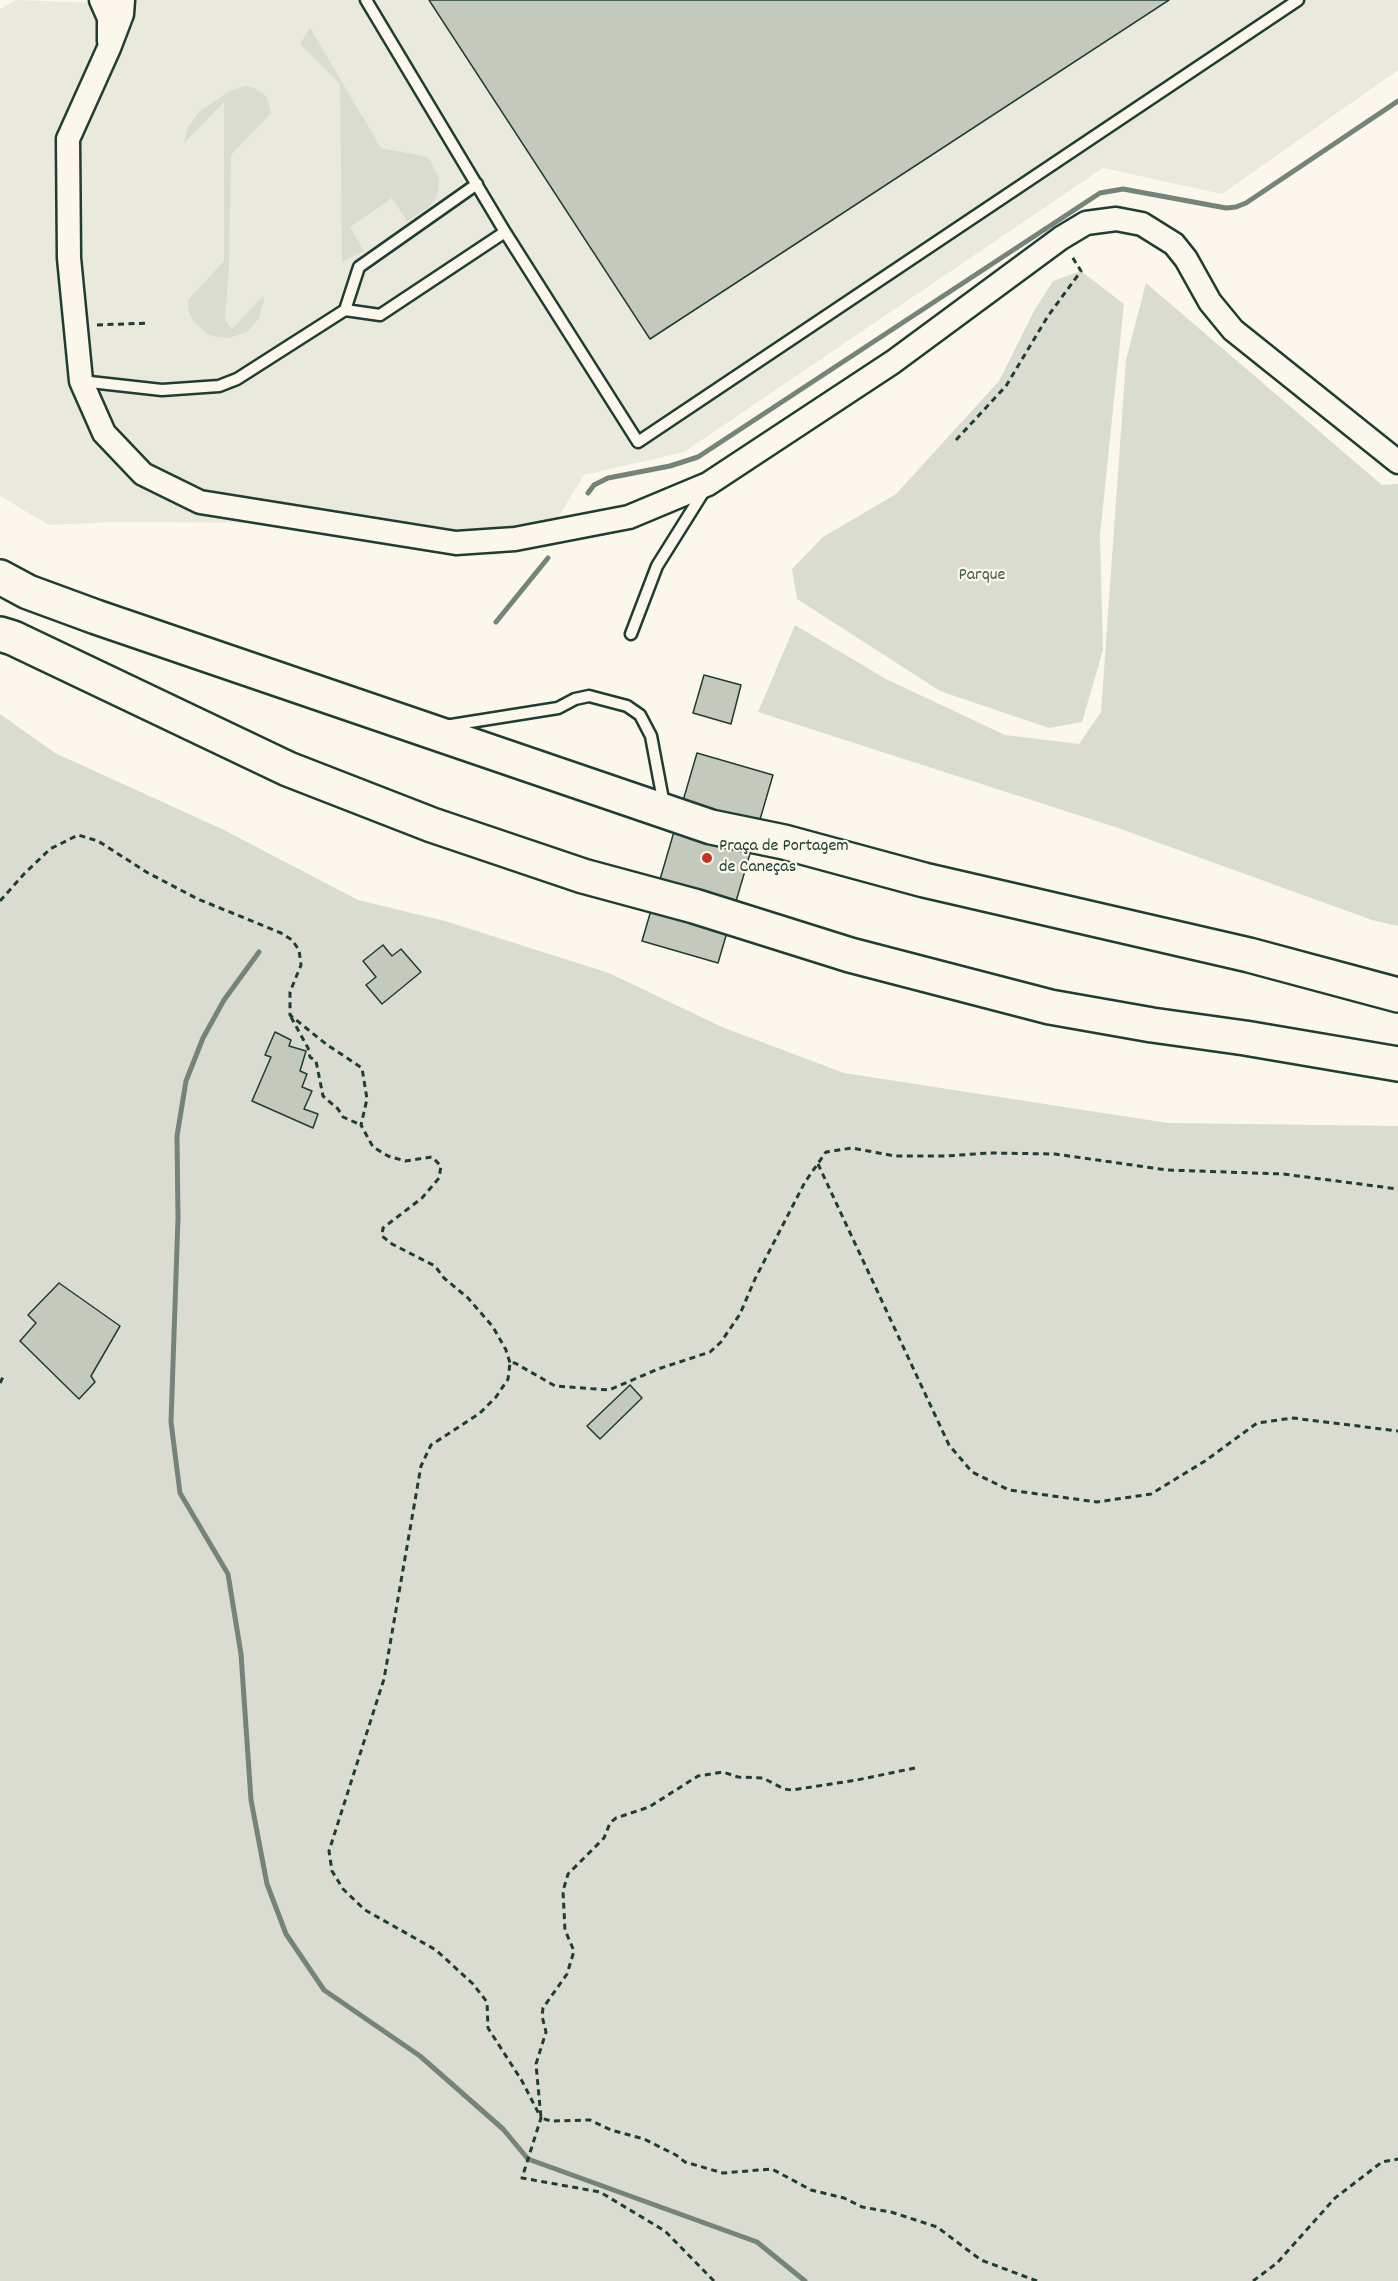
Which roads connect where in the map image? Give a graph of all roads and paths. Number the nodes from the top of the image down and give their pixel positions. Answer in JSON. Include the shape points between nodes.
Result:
{"nodes":[{"id":1,"x":101,"y":0,"type":"edge"},
{"id":2,"x":123,"y":0,"type":"edge"},
{"id":3,"x":366,"y":0,"type":"edge"},
{"id":4,"x":1299,"y":0,"type":"edge"},
{"id":5,"x":109,"y":48,"type":"junction"},
{"id":6,"x":477,"y":184,"type":"junction"},
{"id":7,"x":505,"y":232,"type":"junction"},
{"id":8,"x":1061,"y":238,"type":"junction"},
{"id":9,"x":345,"y":310,"type":"junction"},
{"id":10,"x":149,"y":323,"type":"dead end"},
{"id":11,"x":97,"y":326,"type":"dead end"},
{"id":12,"x":81,"y":381,"type":"junction"},
{"id":13,"x":956,"y":440,"type":"dead end"},
{"id":14,"x":1398,"y":462,"type":"edge"},
{"id":15,"x":708,"y":484,"type":"junction"},
{"id":16,"x":0,"y":577,"type":"edge"},
{"id":17,"x":0,"y":634,"type":"edge"},
{"id":18,"x":631,"y":634,"type":"dead end"},
{"id":19,"x":426,"y":729,"type":"junction"},
{"id":20,"x":666,"y":811,"type":"junction"},
{"id":21,"x":0,"y":901,"type":"edge"},
{"id":22,"x":1398,"y":995,"type":"edge"},
{"id":23,"x":290,"y":1015,"type":"junction"},
{"id":24,"x":1398,"y":1064,"type":"edge"},
{"id":25,"x":361,"y":1125,"type":"junction"},
{"id":26,"x":818,"y":1164,"type":"junction"},
{"id":27,"x":1398,"y":1189,"type":"edge"},
{"id":28,"x":510,"y":1363,"type":"junction"},
{"id":29,"x":4,"y":1375,"type":"dead end"},
{"id":30,"x":0,"y":1383,"type":"edge"},
{"id":31,"x":1398,"y":1431,"type":"edge"},
{"id":32,"x":915,"y":1768,"type":"dead end"},
{"id":33,"x":540,"y":2118,"type":"junction"},
{"id":34,"x":1398,"y":2159,"type":"edge"},
{"id":35,"x":714,"y":2281,"type":"edge"},
{"id":36,"x":1037,"y":2281,"type":"edge"},
{"id":37,"x":1253,"y":2281,"type":"edge"}],
"edges":[{"from":1,"to":5,"type":"street","via":[[109,18]]},
{"from":2,"to":5,"type":"street"},
{"from":3,"to":6,"type":"lane"},
{"from":4,"to":7,"type":"lane","via":[[638,442]]},
{"from":5,"to":12,"type":"street","via":[[68,139],[69,258]]},
{"from":6,"to":7,"type":"lane"},
{"from":6,"to":9,"type":"lane","via":[[359,267]]},
{"from":7,"to":9,"type":"lane","via":[[380,315]]},
{"from":8,"to":13,"type":"path","via":[[1082,271],[1048,316],[1006,386]]},
{"from":8,"to":14,"type":"street","via":[[1086,223],[1116,219],[1158,232],[1186,259],[1210,302],[1233,330]]},
{"from":8,"to":15,"type":"street","via":[[893,362]]},
{"from":9,"to":12,"type":"lane","via":[[237,380],[219,386],[162,390]]},
{"from":10,"to":11,"type":"path"},
{"from":12,"to":15,"type":"street","via":[[104,433],[143,474],[200,502],[456,543],[515,539],[629,517]]},
{"from":15,"to":18,"type":"lane","via":[[657,566]]},
{"from":16,"to":19,"type":"highway","via":[[28,592],[86,613]]},
{"from":17,"to":24,"type":"highway","via":[[288,769],[432,825],[583,876],[850,955],[1050,1007]]},
{"from":19,"to":20,"type":"highway"},
{"from":19,"to":20,"type":"lane","via":[[558,708],[589,696],[627,706],[640,715],[651,736]]},
{"from":20,"to":22,"type":"highway","via":[[711,827],[1249,955]]},
{"from":21,"to":23,"type":"path","via":[[50,849],[78,835],[88,837],[198,899],[291,940],[299,950],[301,965],[290,992]]},
{"from":23,"to":25,"type":"path","via":[[310,1057],[316,1061],[323,1096],[343,1118]]},
{"from":23,"to":25,"type":"path","via":[[362,1068],[367,1099]]},
{"from":25,"to":28,"type":"path","via":[[373,1147],[388,1156],[405,1161],[432,1157],[441,1166],[439,1178],[423,1198],[383,1228],[382,1236],[435,1266],[468,1298],[493,1328]]},
{"from":26,"to":27,"type":"path","via":[[826,1152],[852,1148],[895,1156],[1055,1154],[1167,1170],[1283,1174]]},
{"from":26,"to":28,"type":"path","via":[[805,1182],[740,1314],[710,1352],[609,1390],[555,1386]]},
{"from":26,"to":31,"type":"path","via":[[949,1445],[972,1472],[1009,1490],[1097,1502],[1151,1494],[1257,1423],[1293,1418]]},
{"from":28,"to":33,"type":"path","via":[[508,1378],[496,1397],[480,1413],[431,1445],[421,1466],[384,1679],[329,1851],[332,1871],[365,1910],[436,1950],[473,1984],[487,2002],[488,2028]]},
{"from":29,"to":30,"type":"path"},
{"from":32,"to":33,"type":"path","via":[[792,1790],[764,1778],[723,1772],[706,1774],[649,1807],[610,1823],[604,1838],[568,1874],[563,1891],[566,1930],[574,1951],[567,1974],[543,2008],[546,2032],[536,2064]]},
{"from":33,"to":35,"type":"path","via":[[522,2178],[600,2192],[665,2231]]},
{"from":33,"to":36,"type":"path","via":[[590,2120],[644,2139],[685,2162],[723,2173],[772,2169],[811,2190],[937,2227],[981,2260]]},
{"from":34,"to":37,"type":"path","via":[[1382,2162],[1335,2198],[1277,2263]]}]}
